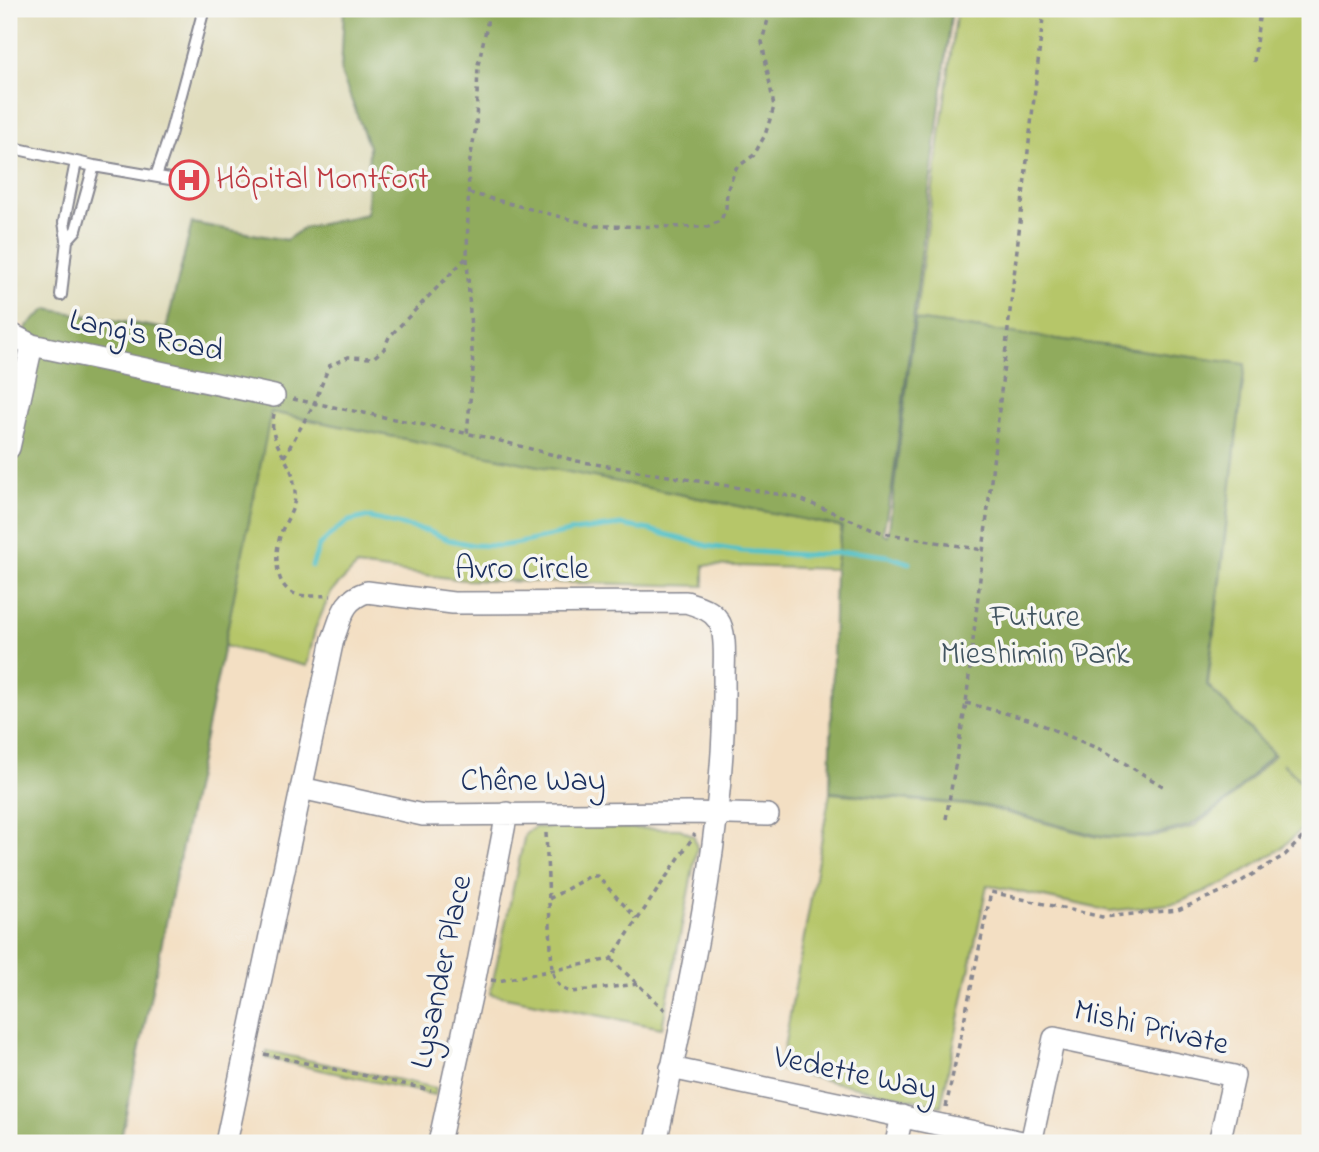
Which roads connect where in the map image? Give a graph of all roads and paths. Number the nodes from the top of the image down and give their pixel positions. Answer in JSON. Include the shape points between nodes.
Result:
{"nodes":[{"id":1,"x":204,"y":9,"type":"edge"},
{"id":2,"x":488,"y":9,"type":"edge"},
{"id":3,"x":771,"y":9,"type":"edge"},
{"id":4,"x":1044,"y":9,"type":"edge"},
{"id":5,"x":1260,"y":9,"type":"edge"},
{"id":6,"x":1254,"y":62,"type":"dead end"},
{"id":7,"x":9,"y":147,"type":"edge"},
{"id":8,"x":76,"y":162,"type":"junction"},
{"id":9,"x":94,"y":166,"type":"junction"},
{"id":10,"x":156,"y":176,"type":"junction"},
{"id":11,"x":199,"y":184,"type":"dead end"},
{"id":12,"x":469,"y":193,"type":"junction"},
{"id":13,"x":67,"y":240,"type":"junction"},
{"id":14,"x":467,"y":257,"type":"junction"},
{"id":15,"x":61,"y":295,"type":"dead end"},
{"id":16,"x":9,"y":333,"type":"edge"},
{"id":17,"x":32,"y":345,"type":"junction"},
{"id":18,"x":276,"y":396,"type":"junction"},
{"id":19,"x":314,"y":404,"type":"junction"},
{"id":20,"x":467,"y":434,"type":"junction"},
{"id":21,"x":9,"y":448,"type":"edge"},
{"id":22,"x":284,"y":457,"type":"junction"},
{"id":23,"x":983,"y":550,"type":"junction"},
{"id":24,"x":333,"y":596,"type":"dead end"},
{"id":25,"x":966,"y":703,"type":"junction"},
{"id":26,"x":301,"y":788,"type":"junction"},
{"id":27,"x":1166,"y":788,"type":"dead end"},
{"id":28,"x":507,"y":813,"type":"junction"},
{"id":29,"x":718,"y":813,"type":"junction"},
{"id":30,"x":768,"y":815,"type":"dead end"},
{"id":31,"x":946,"y":819,"type":"dead end"},
{"id":32,"x":546,"y":824,"type":"dead end"},
{"id":33,"x":1310,"y":830,"type":"edge"},
{"id":34,"x":696,"y":832,"type":"dead end"},
{"id":35,"x":549,"y":899,"type":"junction"},
{"id":36,"x":637,"y":919,"type":"junction"},
{"id":37,"x":611,"y":959,"type":"junction"},
{"id":38,"x":552,"y":971,"type":"junction"},
{"id":39,"x":489,"y":980,"type":"dead end"},
{"id":40,"x":638,"y":984,"type":"junction"},
{"id":41,"x":669,"y":1014,"type":"dead end"},
{"id":42,"x":246,"y":1051,"type":"junction"},
{"id":43,"x":671,"y":1068,"type":"junction"},
{"id":44,"x":450,"y":1094,"type":"junction"},
{"id":45,"x":945,"y":1113,"type":"dead end"},
{"id":46,"x":902,"y":1116,"type":"junction"},
{"id":47,"x":226,"y":1143,"type":"edge"},
{"id":48,"x":439,"y":1143,"type":"edge"},
{"id":49,"x":656,"y":1143,"type":"edge"},
{"id":50,"x":896,"y":1143,"type":"edge"},
{"id":51,"x":1029,"y":1143,"type":"edge"},
{"id":52,"x":1219,"y":1143,"type":"edge"}],
"edges":[{"from":1,"to":10,"type":"lane"},
{"from":2,"to":12,"type":"path","via":[[478,65]]},
{"from":3,"to":12,"type":"path","via":[[762,41],[774,107],[754,155],[736,168],[721,220],[708,227],[596,226]]},
{"from":4,"to":23,"type":"path"},
{"from":5,"to":6,"type":"path"},
{"from":7,"to":8,"type":"lane"},
{"from":8,"to":9,"type":"lane"},
{"from":8,"to":13,"type":"lane","via":[[64,222]]},
{"from":9,"to":10,"type":"lane"},
{"from":9,"to":13,"type":"lane","via":[[76,230]]},
{"from":10,"to":11,"type":"lane"},
{"from":12,"to":14,"type":"path"},
{"from":13,"to":15,"type":"lane"},
{"from":14,"to":19,"type":"path","via":[[373,358],[348,358],[329,366]]},
{"from":14,"to":20,"type":"path","via":[[473,368]]},
{"from":16,"to":17,"type":"street","name":"Lang's Road"},
{"from":17,"to":18,"type":"street","name":"Lang's Road"},
{"from":17,"to":21,"type":"street"},
{"from":18,"to":19,"type":"path"},
{"from":18,"to":22,"type":"path","via":[[273,431]]},
{"from":19,"to":20,"type":"path"},
{"from":19,"to":22,"type":"path"},
{"from":20,"to":23,"type":"path","via":[[577,461],[795,497],[883,533]]},
{"from":22,"to":24,"type":"path","via":[[293,476],[295,497],[278,542],[279,575],[291,592]]},
{"from":23,"to":25,"type":"path"},
{"from":25,"to":27,"type":"path","via":[[1028,719],[1104,751]]},
{"from":25,"to":31,"type":"path"},
{"from":26,"to":28,"type":"street","name":"Chêne Way","via":[[422,815]]},
{"from":26,"to":29,"type":"street","name":"Avro Circle","via":[[333,639],[347,602],[356,595],[367,592],[453,603],[687,602],[706,608],[719,620],[723,637]]},
{"from":26,"to":42,"type":"street","name":"Avro Circle"},
{"from":28,"to":29,"type":"street","name":"Chêne Way"},
{"from":28,"to":44,"type":"street","name":"Lysander Place"},
{"from":29,"to":30,"type":"street","name":"Chêne Way"},
{"from":29,"to":43,"type":"street","name":"Avro Circle"},
{"from":32,"to":35,"type":"path"},
{"from":33,"to":45,"type":"path","via":[[1285,855],[1230,888],[1178,910],[1102,917],[991,892]]},
{"from":34,"to":36,"type":"path"},
{"from":35,"to":36,"type":"path","via":[[597,876]]},
{"from":35,"to":38,"type":"path"},
{"from":36,"to":37,"type":"path"},
{"from":37,"to":38,"type":"path"},
{"from":37,"to":40,"type":"path"},
{"from":38,"to":39,"type":"path"},
{"from":38,"to":40,"type":"path","via":[[558,986],[571,992]]},
{"from":40,"to":41,"type":"path"},
{"from":42,"to":44,"type":"path"},
{"from":42,"to":47,"type":"street","name":"Avro Circle"},
{"from":43,"to":46,"type":"street","name":"Vedette Way"},
{"from":43,"to":49,"type":"street","name":"Avro Circle"},
{"from":44,"to":48,"type":"street","name":"Lysander Place"},
{"from":46,"to":50,"type":"street"},
{"from":46,"to":51,"type":"street","name":"Vedette Way"},
{"from":51,"to":52,"type":"street","name":"Mishi Private","via":[[1054,1038],[1234,1076]]}]}
